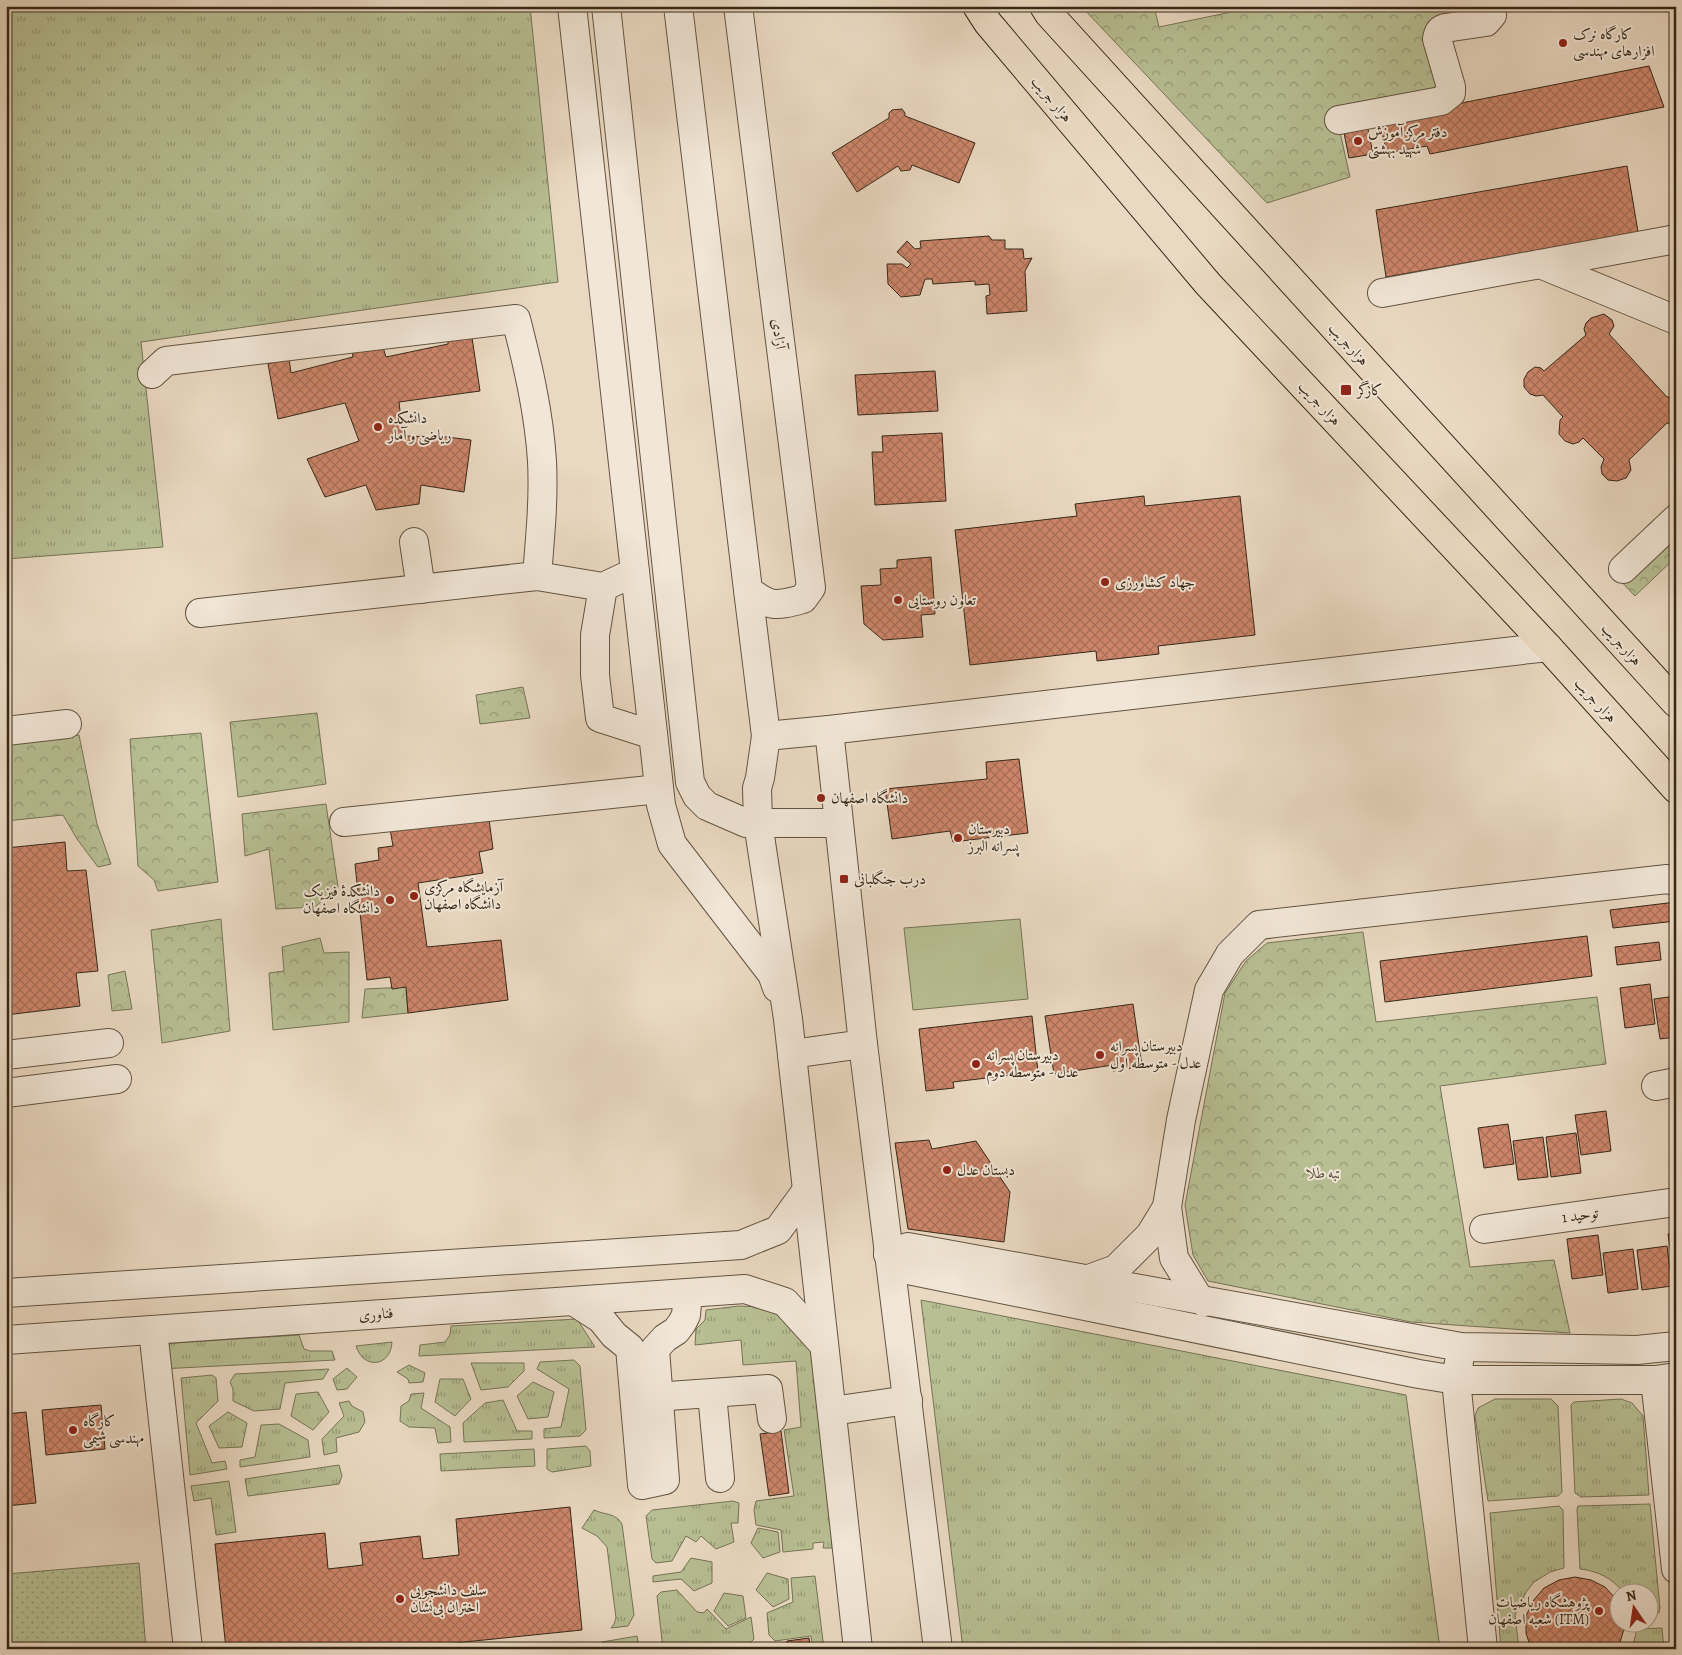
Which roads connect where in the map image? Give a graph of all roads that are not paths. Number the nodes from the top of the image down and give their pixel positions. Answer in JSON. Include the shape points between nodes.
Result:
{"nodes":[{"id":1,"x":572,"y":6,"type":"edge"},
{"id":2,"x":606,"y":6,"type":"edge"},
{"id":3,"x":678,"y":6,"type":"edge"},
{"id":4,"x":738,"y":6,"type":"edge"},
{"id":5,"x":977,"y":6,"type":"edge"},
{"id":6,"x":1490,"y":6,"type":"edge"},
{"id":7,"x":1047,"y":9,"type":"edge"},
{"id":8,"x":1340,"y":120,"type":"dead end"},
{"id":9,"x":1676,"y":239,"type":"edge"},
{"id":10,"x":1540,"y":264,"type":"junction"},
{"id":11,"x":1382,"y":293,"type":"dead end"},
{"id":12,"x":1676,"y":320,"type":"edge"},
{"id":13,"x":152,"y":374,"type":"dead end"},
{"id":14,"x":1676,"y":519,"type":"edge"},
{"id":15,"x":414,"y":542,"type":"dead end"},
{"id":16,"x":1623,"y":569,"type":"dead end"},
{"id":17,"x":635,"y":572,"type":"junction"},
{"id":18,"x":537,"y":576,"type":"junction"},
{"id":19,"x":603,"y":587,"type":"junction"},
{"id":20,"x":421,"y":589,"type":"junction"},
{"id":21,"x":748,"y":590,"type":"junction"},
{"id":22,"x":200,"y":613,"type":"dead end"},
{"id":23,"x":1548,"y":647,"type":"junction"},
{"id":24,"x":1676,"y":703,"type":"edge"},
{"id":25,"x":67,"y":724,"type":"dead end"},
{"id":26,"x":828,"y":730,"type":"junction"},
{"id":27,"x":6,"y":731,"type":"edge"},
{"id":28,"x":653,"y":735,"type":"junction"},
{"id":29,"x":766,"y":736,"type":"junction"},
{"id":30,"x":1676,"y":789,"type":"edge"},
{"id":31,"x":659,"y":790,"type":"junction"},
{"id":32,"x":344,"y":822,"type":"dead end"},
{"id":33,"x":758,"y":822,"type":"junction"},
{"id":34,"x":838,"y":823,"type":"junction"},
{"id":35,"x":1676,"y":881,"type":"edge"},
{"id":36,"x":788,"y":1019,"type":"junction"},
{"id":37,"x":109,"y":1043,"type":"dead end"},
{"id":38,"x":863,"y":1044,"type":"junction"},
{"id":39,"x":6,"y":1054,"type":"edge"},
{"id":40,"x":792,"y":1054,"type":"junction"},
{"id":41,"x":117,"y":1079,"type":"dead end"},
{"id":42,"x":6,"y":1093,"type":"edge"},
{"id":43,"x":807,"y":1190,"type":"junction"},
{"id":44,"x":1676,"y":1202,"type":"edge"},
{"id":45,"x":1167,"y":1207,"type":"junction"},
{"id":46,"x":1484,"y":1229,"type":"dead end"},
{"id":47,"x":888,"y":1254,"type":"junction"},
{"id":48,"x":1086,"y":1280,"type":"junction"},
{"id":49,"x":6,"y":1293,"type":"edge"},
{"id":50,"x":688,"y":1293,"type":"junction"},
{"id":51,"x":573,"y":1301,"type":"junction"},
{"id":52,"x":1204,"y":1302,"type":"junction"},
{"id":53,"x":153,"y":1330,"type":"junction"},
{"id":54,"x":6,"y":1340,"type":"edge"},
{"id":55,"x":824,"y":1345,"type":"junction"},
{"id":56,"x":1676,"y":1346,"type":"edge"},
{"id":57,"x":1461,"y":1347,"type":"junction"},
{"id":58,"x":1665,"y":1378,"type":"edge"},
{"id":59,"x":1456,"y":1380,"type":"junction"},
{"id":60,"x":712,"y":1394,"type":"junction"},
{"id":61,"x":647,"y":1398,"type":"junction"},
{"id":62,"x":908,"y":1400,"type":"junction"},
{"id":63,"x":832,"y":1412,"type":"junction"},
{"id":64,"x":772,"y":1419,"type":"dead end"},
{"id":65,"x":650,"y":1438,"type":"dead end"},
{"id":66,"x":720,"y":1478,"type":"dead end"},
{"id":67,"x":1676,"y":1569,"type":"edge"},
{"id":68,"x":188,"y":1649,"type":"edge"},
{"id":69,"x":858,"y":1649,"type":"edge"},
{"id":70,"x":938,"y":1649,"type":"edge"},
{"id":71,"x":1483,"y":1649,"type":"edge"}],
"edges":[{"from":1,"to":17,"type":"street"},
{"from":2,"to":33,"type":"street","via":[[690,782],[707,806],[746,823]]},
{"from":3,"to":21,"type":"street"},
{"from":4,"to":21,"type":"street","name":"آزادی","via":[[811,588],[803,599],[779,605],[762,601]]},
{"from":5,"to":23,"type":"main road","name":"هزار جریب","via":[[1208,284]]},
{"from":6,"to":8,"type":"street","via":[[1492,15],[1486,22],[1445,28],[1438,34],[1451,87],[1448,97]]},
{"from":7,"to":24,"type":"main road","name":"هزارجریب"},
{"from":9,"to":10,"type":"street"},
{"from":10,"to":11,"type":"street"},
{"from":10,"to":12,"type":"street"},
{"from":13,"to":18,"type":"street","via":[[166,361],[516,319],[531,378],[542,461],[543,504]]},
{"from":14,"to":16,"type":"street"},
{"from":15,"to":20,"type":"street"},
{"from":17,"to":19,"type":"street"},
{"from":17,"to":28,"type":"street"},
{"from":18,"to":19,"type":"street"},
{"from":18,"to":20,"type":"street"},
{"from":19,"to":28,"type":"street","via":[[595,635],[600,718]]},
{"from":20,"to":22,"type":"street"},
{"from":21,"to":29,"type":"street"},
{"from":23,"to":26,"type":"street"},
{"from":23,"to":30,"type":"main road","name":"هزار جریب"},
{"from":25,"to":27,"type":"street"},
{"from":26,"to":29,"type":"street"},
{"from":26,"to":34,"type":"street"},
{"from":28,"to":31,"type":"street"},
{"from":29,"to":33,"type":"street","via":[[757,788]]},
{"from":31,"to":32,"type":"street"},
{"from":31,"to":36,"type":"street","via":[[672,844],[772,974]]},
{"from":33,"to":34,"type":"street"},
{"from":33,"to":36,"type":"street"},
{"from":34,"to":38,"type":"street"},
{"from":35,"to":45,"type":"street","via":[[1657,880],[1259,925],[1230,954],[1209,990],[1181,1120]]},
{"from":36,"to":40,"type":"street"},
{"from":37,"to":39,"type":"street"},
{"from":38,"to":40,"type":"street"},
{"from":38,"to":47,"type":"street"},
{"from":40,"to":43,"type":"street"},
{"from":41,"to":42,"type":"street"},
{"from":43,"to":49,"type":"street","via":[[778,1230],[741,1245]]},
{"from":43,"to":55,"type":"street"},
{"from":44,"to":46,"type":"street","name":"توحید 1"},
{"from":45,"to":48,"type":"street","via":[[1150,1236],[1116,1269]]},
{"from":45,"to":52,"type":"street","via":[[1174,1258]]},
{"from":47,"to":48,"type":"street","via":[[908,1247]]},
{"from":47,"to":59,"type":"street","via":[[908,1270]]},
{"from":47,"to":62,"type":"street"},
{"from":48,"to":52,"type":"street"},
{"from":50,"to":51,"type":"street","name":"فناوری"},
{"from":50,"to":55,"type":"street","name":"فناوری","via":[[745,1288],[785,1302]]},
{"from":50,"to":61,"type":"street","via":[[682,1324],[655,1349]]},
{"from":51,"to":53,"type":"street","name":"فناوری"},
{"from":51,"to":61,"type":"street","via":[[601,1319],[630,1348]]},
{"from":52,"to":57,"type":"street"},
{"from":53,"to":54,"type":"street","name":"فناوری"},
{"from":53,"to":68,"type":"street"},
{"from":55,"to":63,"type":"street"},
{"from":56,"to":57,"type":"street","via":[[1637,1350]]},
{"from":57,"to":59,"type":"street"},
{"from":58,"to":59,"type":"street"},
{"from":58,"to":67,"type":"street"},
{"from":59,"to":71,"type":"street"},
{"from":60,"to":61,"type":"street"},
{"from":60,"to":64,"type":"street","via":[[768,1389]]},
{"from":60,"to":66,"type":"street"},
{"from":61,"to":65,"type":"street"},
{"from":62,"to":63,"type":"street"},
{"from":62,"to":70,"type":"street"},
{"from":63,"to":69,"type":"street"}]}
